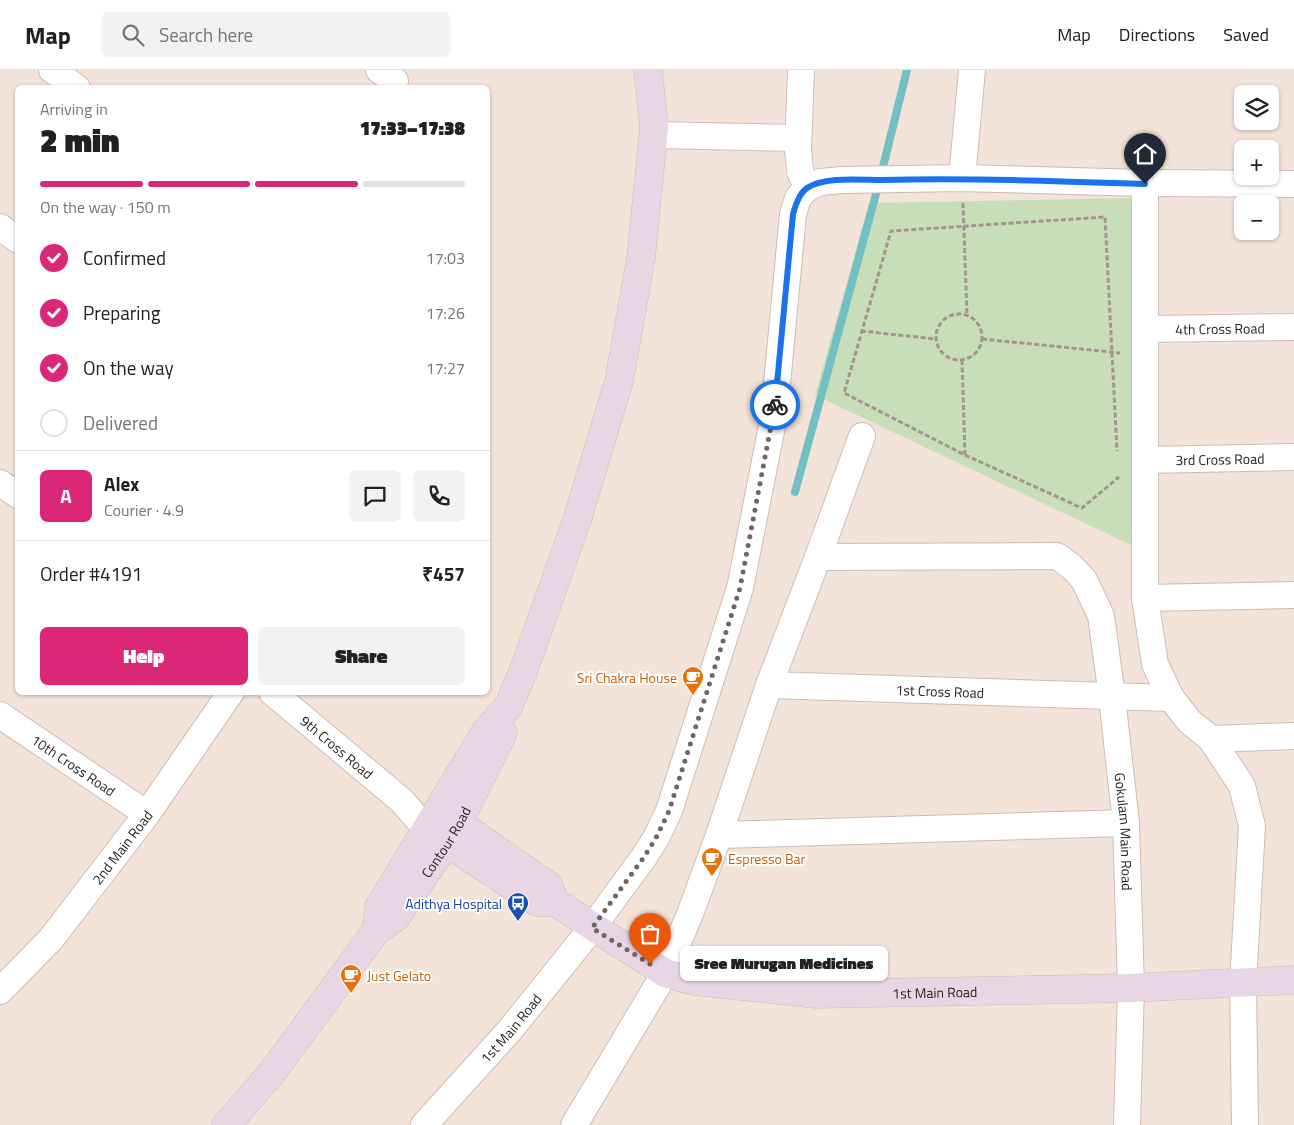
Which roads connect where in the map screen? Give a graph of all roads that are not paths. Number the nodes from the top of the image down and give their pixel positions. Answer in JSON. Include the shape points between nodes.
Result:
{"nodes":[{"id":1,"x":52,"y":70,"type":"edge"},
{"id":2,"x":648,"y":70,"type":"edge"},
{"id":3,"x":800,"y":70,"type":"edge"},
{"id":4,"x":972,"y":70,"type":"edge"},
{"id":5,"x":73,"y":85,"type":"edge"},
{"id":6,"x":653,"y":134,"type":"junction"},
{"id":7,"x":798,"y":138,"type":"junction"},
{"id":8,"x":962,"y":178,"type":"junction"},
{"id":9,"x":1145,"y":184,"type":"junction"},
{"id":10,"x":1294,"y":184,"type":"edge"},
{"id":11,"x":807,"y":188,"type":"junction"},
{"id":12,"x":0,"y":227,"type":"edge"},
{"id":13,"x":15,"y":238,"type":"edge"},
{"id":14,"x":1294,"y":327,"type":"edge"},
{"id":15,"x":1145,"y":329,"type":"junction"},
{"id":16,"x":862,"y":436,"type":"dead end"},
{"id":17,"x":1294,"y":457,"type":"edge"},
{"id":18,"x":1145,"y":460,"type":"junction"},
{"id":19,"x":0,"y":483,"type":"edge"},
{"id":20,"x":15,"y":493,"type":"edge"},
{"id":21,"x":818,"y":557,"type":"junction"},
{"id":22,"x":1294,"y":595,"type":"edge"},
{"id":23,"x":1145,"y":598,"type":"junction"},
{"id":24,"x":769,"y":685,"type":"junction"},
{"id":25,"x":229,"y":695,"type":"edge"},
{"id":26,"x":276,"y":695,"type":"edge"},
{"id":27,"x":1139,"y":697,"type":"junction"},
{"id":28,"x":3,"y":722,"type":"edge"},
{"id":29,"x":1294,"y":736,"type":"edge"},
{"id":30,"x":1211,"y":739,"type":"junction"},
{"id":31,"x":147,"y":814,"type":"junction"},
{"id":32,"x":1126,"y":823,"type":"junction"},
{"id":33,"x":442,"y":826,"type":"junction"},
{"id":34,"x":719,"y":835,"type":"junction"},
{"id":35,"x":592,"y":928,"type":"junction"},
{"id":36,"x":665,"y":973,"type":"junction"},
{"id":37,"x":1294,"y":980,"type":"edge"},
{"id":38,"x":1243,"y":982,"type":"junction"},
{"id":39,"x":1131,"y":988,"type":"junction"},
{"id":40,"x":0,"y":991,"type":"edge"},
{"id":41,"x":226,"y":1125,"type":"edge"},
{"id":42,"x":424,"y":1125,"type":"edge"},
{"id":43,"x":574,"y":1125,"type":"edge"},
{"id":44,"x":1127,"y":1125,"type":"edge"},
{"id":45,"x":1245,"y":1125,"type":"edge"}],
"edges":[{"from":1,"to":5,"type":"street"},
{"from":2,"to":6,"type":"main road"},
{"from":3,"to":7,"type":"street"},
{"from":4,"to":8,"type":"street"},
{"from":6,"to":7,"type":"street"},
{"from":6,"to":33,"type":"main road","name":"Contour Road","via":[[641,258],[619,381],[577,520],[508,708],[486,731]]},
{"from":7,"to":11,"type":"street","via":[[800,171]]},
{"from":8,"to":9,"type":"street"},
{"from":8,"to":11,"type":"street","via":[[842,180],[821,182]]},
{"from":9,"to":10,"type":"street"},
{"from":9,"to":15,"type":"street"},
{"from":11,"to":35,"type":"street","via":[[798,198],[793,214],[774,416],[740,588],[669,811],[644,857]]},
{"from":12,"to":13,"type":"street"},
{"from":14,"to":15,"type":"street","name":"4th Cross Road"},
{"from":15,"to":18,"type":"street"},
{"from":16,"to":21,"type":"street"},
{"from":17,"to":18,"type":"street","name":"3rd Cross Road"},
{"from":18,"to":23,"type":"street"},
{"from":19,"to":20,"type":"street"},
{"from":21,"to":24,"type":"street"},
{"from":21,"to":27,"type":"street","name":"Gokulam Main Road","via":[[1056,556],[1084,580]]},
{"from":22,"to":23,"type":"street"},
{"from":23,"to":27,"type":"street","via":[[1155,664]]},
{"from":24,"to":27,"type":"street","name":"1st Cross Road"},
{"from":24,"to":34,"type":"street"},
{"from":25,"to":31,"type":"street","name":"2nd Main Road"},
{"from":26,"to":33,"type":"street","name":"9th Cross Road","via":[[402,801]]},
{"from":27,"to":30,"type":"street","via":[[1189,721]]},
{"from":27,"to":32,"type":"street","name":"Gokulam Main Road"},
{"from":28,"to":31,"type":"street","name":"10th Cross Road"},
{"from":29,"to":30,"type":"street"},
{"from":30,"to":38,"type":"street","via":[[1242,786],[1252,826]]},
{"from":31,"to":40,"type":"street","name":"2nd Main Road","via":[[51,939]]},
{"from":32,"to":34,"type":"street"},
{"from":32,"to":39,"type":"street","name":"Gokulam Main Road"},
{"from":33,"to":35,"type":"main road","name":"1st Main Road","via":[[549,886],[555,902]]},
{"from":33,"to":41,"type":"main road","name":"Contour Road","via":[[396,917],[376,930],[271,1074]]},
{"from":34,"to":36,"type":"street"},
{"from":35,"to":36,"type":"main road","name":"1st Main Road"},
{"from":35,"to":42,"type":"street","name":"1st Main Road","via":[[510,1030]]},
{"from":36,"to":39,"type":"main road","name":"1st Main Road","via":[[694,981],[817,994]]},
{"from":36,"to":43,"type":"street"},
{"from":37,"to":38,"type":"main road","name":"1st Main Road"},
{"from":38,"to":39,"type":"main road","name":"1st Main Road"},
{"from":38,"to":45,"type":"street"},
{"from":39,"to":44,"type":"street","name":"Gokulam Main Road"}]}
